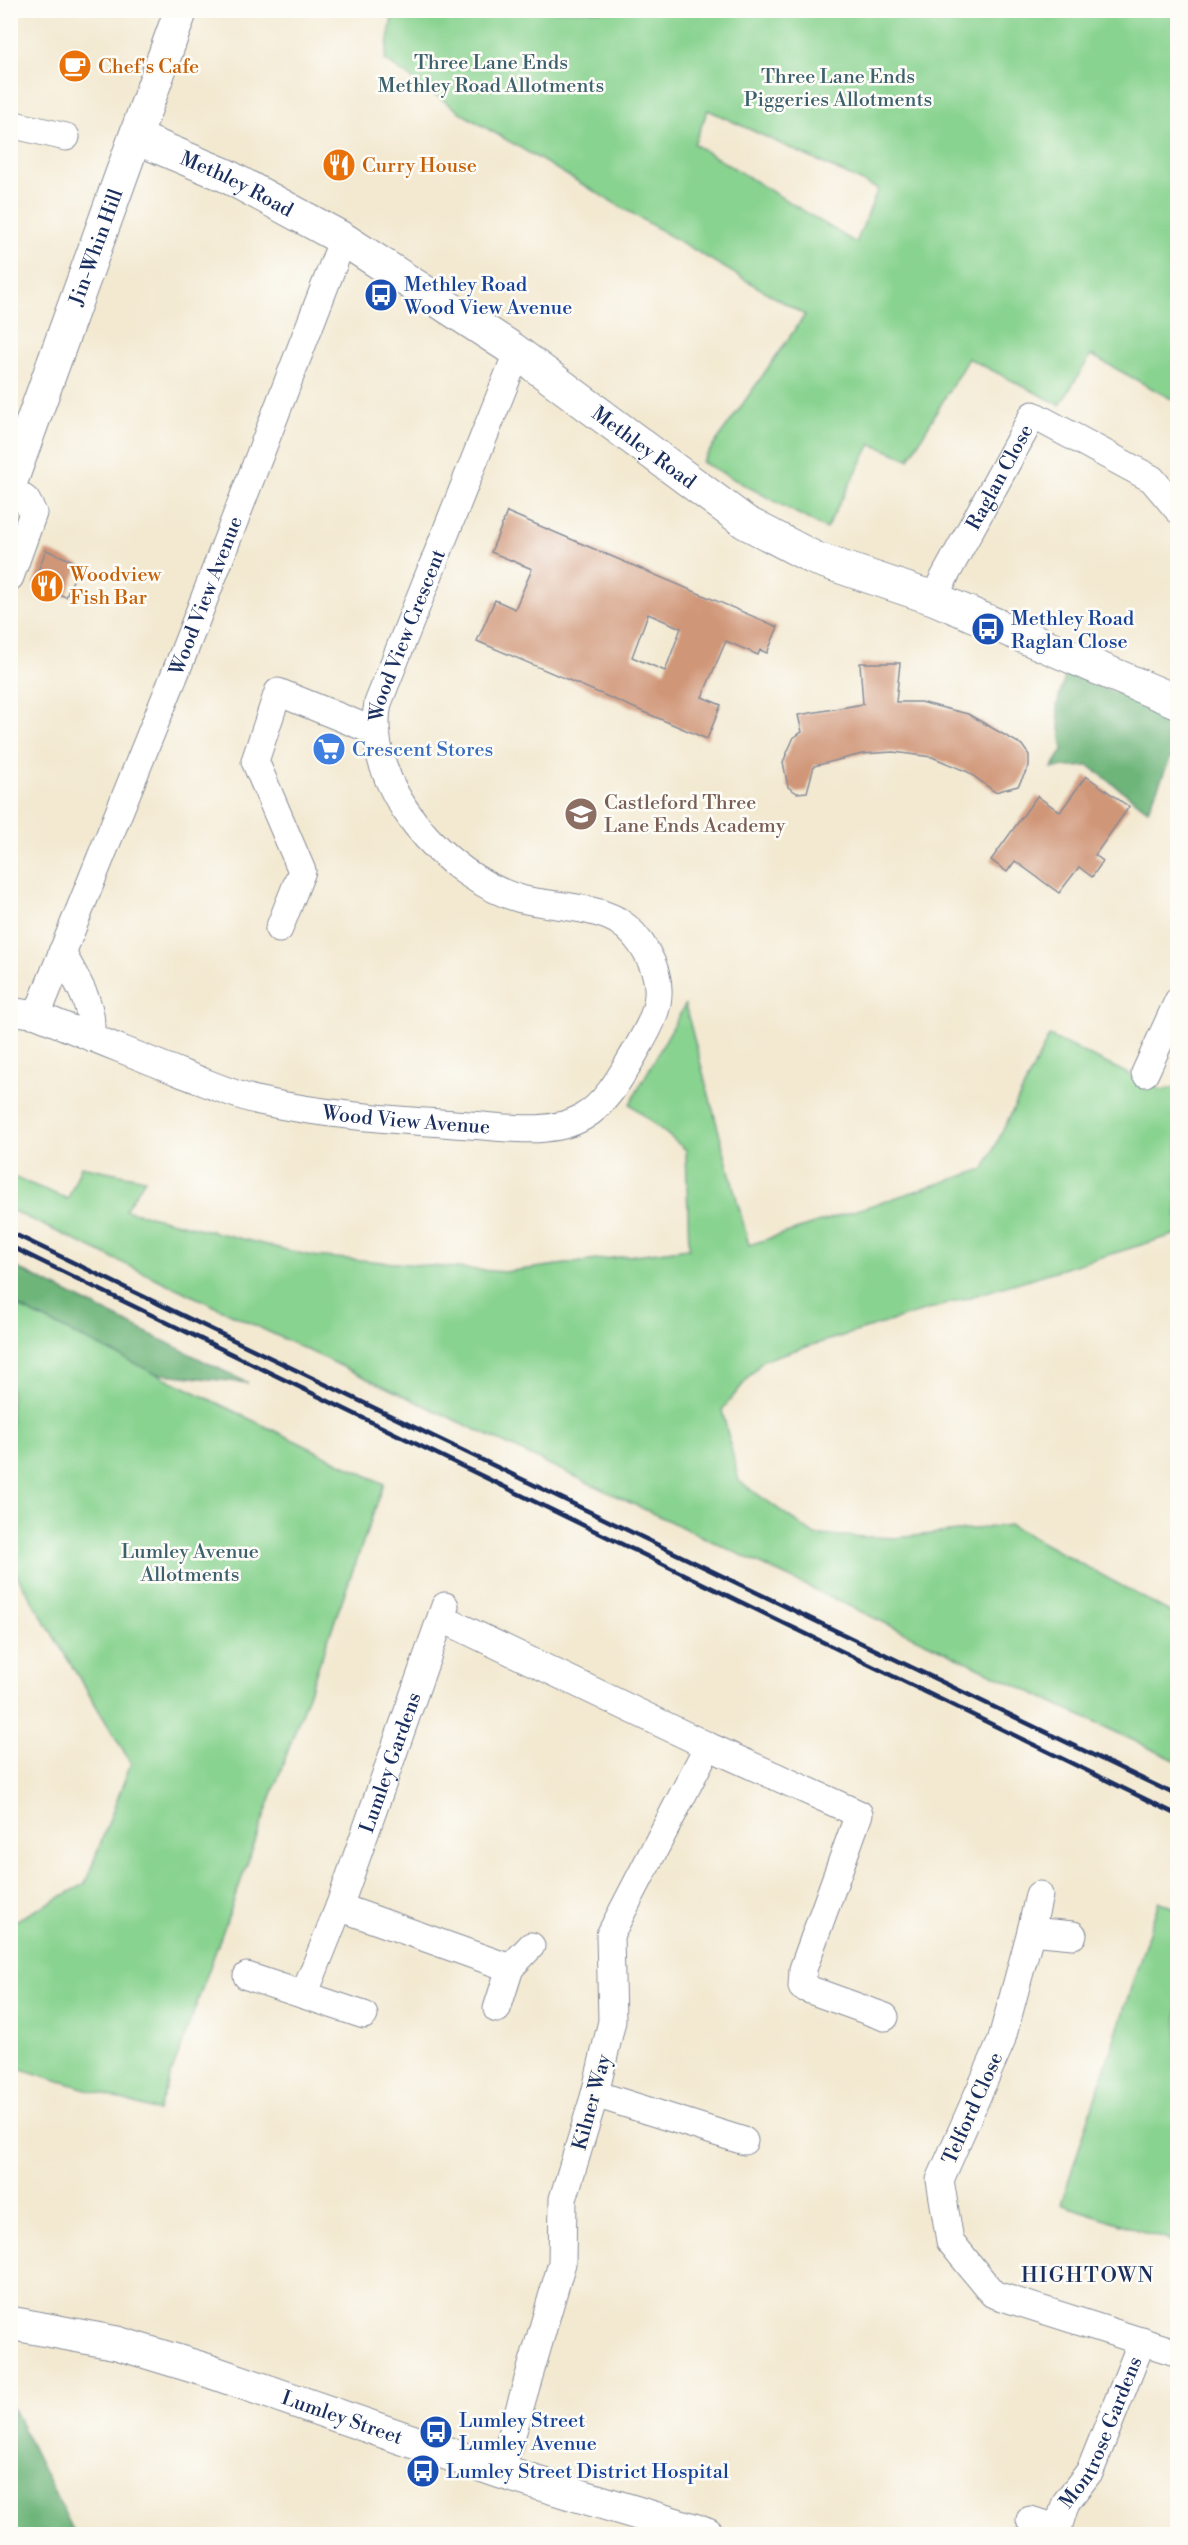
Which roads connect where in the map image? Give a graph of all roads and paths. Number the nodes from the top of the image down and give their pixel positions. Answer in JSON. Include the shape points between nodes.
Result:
{"nodes":[{"id":1,"x":181,"y":10,"type":"edge"},
{"id":2,"x":10,"y":124,"type":"edge"},
{"id":3,"x":66,"y":137,"type":"dead end"},
{"id":4,"x":137,"y":138,"type":"junction"},
{"id":5,"x":343,"y":239,"type":"junction"},
{"id":6,"x":517,"y":352,"type":"junction"},
{"id":7,"x":10,"y":486,"type":"edge"},
{"id":8,"x":1178,"y":510,"type":"edge"},
{"id":9,"x":10,"y":578,"type":"edge"},
{"id":10,"x":933,"y":598,"type":"junction"},
{"id":11,"x":1178,"y":702,"type":"edge"},
{"id":12,"x":374,"y":730,"type":"junction"},
{"id":13,"x":279,"y":929,"type":"dead end"},
{"id":14,"x":62,"y":952,"type":"junction"},
{"id":15,"x":658,"y":992,"type":"joint"},
{"id":16,"x":1178,"y":1001,"type":"edge"},
{"id":17,"x":24,"y":1013,"type":"edge"},
{"id":18,"x":90,"y":1037,"type":"junction"},
{"id":19,"x":1145,"y":1073,"type":"dead end"},
{"id":20,"x":708,"y":1746,"type":"junction"},
{"id":21,"x":1039,"y":1895,"type":"dead end"},
{"id":22,"x":339,"y":1907,"type":"junction"},
{"id":23,"x":1031,"y":1931,"type":"junction"},
{"id":24,"x":1073,"y":1935,"type":"dead end"},
{"id":25,"x":531,"y":1946,"type":"dead end"},
{"id":26,"x":510,"y":1968,"type":"junction"},
{"id":27,"x":247,"y":1976,"type":"dead end"},
{"id":28,"x":304,"y":1995,"type":"junction"},
{"id":29,"x":497,"y":2009,"type":"dead end"},
{"id":30,"x":364,"y":2015,"type":"dead end"},
{"id":31,"x":885,"y":2017,"type":"dead end"},
{"id":32,"x":595,"y":2094,"type":"junction"},
{"id":33,"x":744,"y":2141,"type":"dead end"},
{"id":34,"x":10,"y":2323,"type":"edge"},
{"id":35,"x":1142,"y":2342,"type":"junction"},
{"id":36,"x":1178,"y":2353,"type":"edge"},
{"id":37,"x":501,"y":2472,"type":"junction"},
{"id":38,"x":1030,"y":2520,"type":"dead end"},
{"id":39,"x":707,"y":2535,"type":"edge"}],
"edges":[{"from":1,"to":4,"type":"main road","name":"Jin-Whin Hill"},
{"from":2,"to":3,"type":"street"},
{"from":4,"to":5,"type":"main road","name":"Methley Road","via":[[225,175]]},
{"from":4,"to":7,"type":"main road","name":"Jin-Whin Hill"},
{"from":5,"to":6,"type":"main road","name":"Methley Road"},
{"from":5,"to":14,"type":"street","name":"Wood View Avenue","via":[[183,654]]},
{"from":6,"to":10,"type":"main road","name":"Methley Road","via":[[745,522],[814,558]]},
{"from":6,"to":12,"type":"street","name":"Wood View Crescent","via":[[378,703]]},
{"from":7,"to":9,"type":"street","via":[[26,500],[33,513]]},
{"from":8,"to":10,"type":"street","name":"Raglan Close","via":[[1152,479],[1033,415]]},
{"from":10,"to":11,"type":"main road","name":"Methley Road"},
{"from":12,"to":13,"type":"street","via":[[278,692],[255,760],[302,871]]},
{"from":12,"to":15,"type":"street","name":"Wood View Crescent","via":[[392,786],[405,810],[450,860],[519,898],[615,920],[638,938],[651,964]]},
{"from":14,"to":17,"type":"street","name":"Wood View Avenue"},
{"from":14,"to":18,"type":"street","via":[[89,1006],[93,1023]]},
{"from":15,"to":18,"type":"street","name":"Wood View Avenue","via":[[647,1032],[608,1094],[584,1117],[560,1127],[354,1117],[260,1101]]},
{"from":16,"to":19,"type":"street"},
{"from":17,"to":18,"type":"street","name":"Wood View Avenue"},
{"from":20,"to":22,"type":"street","name":"Lumley Gardens","via":[[443,1612]]},
{"from":20,"to":31,"type":"street","via":[[858,1814],[803,1969],[802,1987]]},
{"from":20,"to":32,"type":"street","name":"Kilner Way","via":[[610,1935],[612,2021]]},
{"from":21,"to":23,"type":"street","name":"Telford Close"},
{"from":22,"to":26,"type":"street"},
{"from":22,"to":28,"type":"street","name":"Lumley Gardens"},
{"from":23,"to":24,"type":"street"},
{"from":23,"to":35,"type":"street","name":"Telford Close","via":[[1001,2042],[940,2180],[950,2241],[993,2294]]},
{"from":25,"to":26,"type":"street"},
{"from":26,"to":29,"type":"street"},
{"from":27,"to":28,"type":"street"},
{"from":28,"to":30,"type":"street"},
{"from":32,"to":33,"type":"street"},
{"from":32,"to":37,"type":"street","name":"Kilner Way","via":[[563,2199],[562,2264]]},
{"from":34,"to":37,"type":"main road","name":"Lumley Street","via":[[117,2343],[183,2363]]},
{"from":35,"to":36,"type":"street","name":"Telford Close"},
{"from":35,"to":38,"type":"street","name":"Montrose Gardens","via":[[1090,2471],[1066,2502],[1058,2528]]},
{"from":37,"to":39,"type":"main road","name":"Lumley Street"}]}
